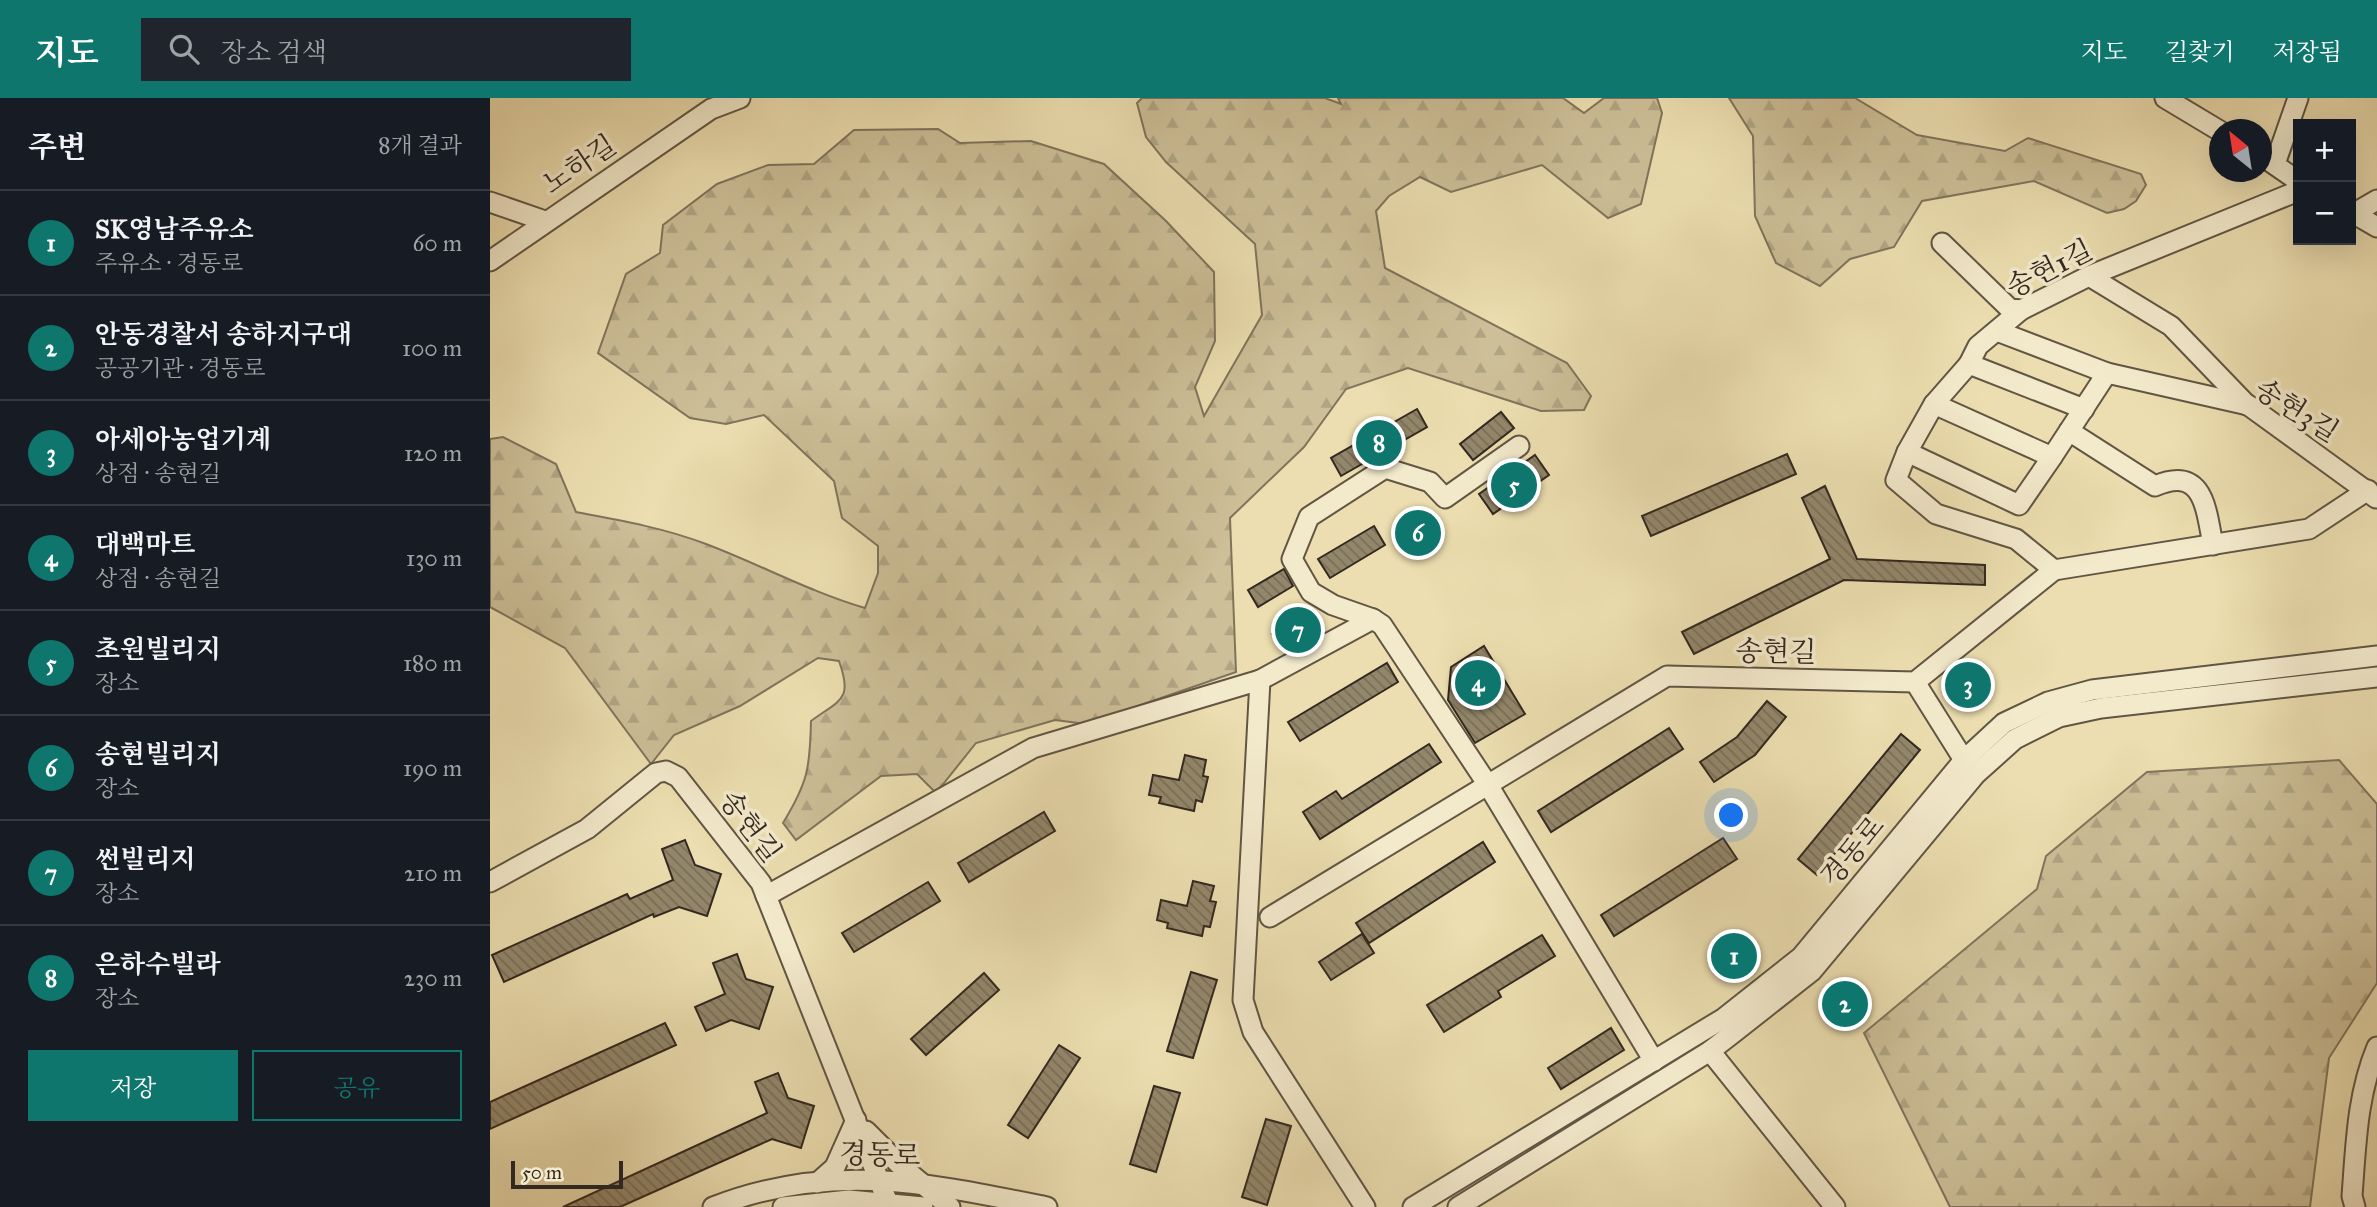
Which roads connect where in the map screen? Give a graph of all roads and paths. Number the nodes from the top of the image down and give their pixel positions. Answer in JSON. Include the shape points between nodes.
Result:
{"nodes":[{"id":1,"x":740,"y":98,"type":"edge"},
{"id":2,"x":2165,"y":98,"type":"edge"},
{"id":3,"x":2298,"y":98,"type":"edge"},
{"id":4,"x":2209,"y":124,"type":"edge"},
{"id":5,"x":2272,"y":152,"type":"edge"},
{"id":6,"x":2272,"y":163,"type":"edge"},
{"id":7,"x":2293,"y":178,"type":"edge"},
{"id":8,"x":2293,"y":193,"type":"edge"},
{"id":9,"x":2377,"y":200,"type":"edge"},
{"id":10,"x":490,"y":202,"type":"edge"},
{"id":11,"x":2356,"y":211,"type":"edge"},
{"id":12,"x":2356,"y":215,"type":"edge"},
{"id":13,"x":545,"y":221,"type":"junction"},
{"id":14,"x":2377,"y":227,"type":"edge"},
{"id":15,"x":1942,"y":243,"type":"dead end"},
{"id":16,"x":490,"y":261,"type":"edge"},
{"id":17,"x":2089,"y":276,"type":"junction"},
{"id":18,"x":2021,"y":310,"type":"junction"},
{"id":19,"x":1997,"y":331,"type":"junction"},
{"id":20,"x":1969,"y":364,"type":"junction"},
{"id":21,"x":2106,"y":373,"type":"junction"},
{"id":22,"x":1934,"y":404,"type":"junction"},
{"id":23,"x":2248,"y":405,"type":"junction"},
{"id":24,"x":2084,"y":409,"type":"junction"},
{"id":25,"x":2069,"y":431,"type":"junction"},
{"id":26,"x":1519,"y":446,"type":"dead end"},
{"id":27,"x":1907,"y":452,"type":"junction"},
{"id":28,"x":2052,"y":457,"type":"junction"},
{"id":29,"x":2373,"y":495,"type":"edge"},
{"id":30,"x":2213,"y":545,"type":"junction"},
{"id":31,"x":2054,"y":570,"type":"junction"},
{"id":32,"x":1373,"y":620,"type":"junction"},
{"id":33,"x":2377,"y":656,"type":"edge"},
{"id":34,"x":2377,"y":677,"type":"edge"},
{"id":35,"x":1260,"y":680,"type":"junction"},
{"id":36,"x":1915,"y":682,"type":"junction"},
{"id":37,"x":1965,"y":760,"type":"junction"},
{"id":38,"x":1488,"y":785,"type":"junction"},
{"id":39,"x":490,"y":882,"type":"edge"},
{"id":40,"x":766,"y":896,"type":"junction"},
{"id":41,"x":1270,"y":918,"type":"dead end"},
{"id":42,"x":2377,"y":1047,"type":"edge"},
{"id":43,"x":1710,"y":1051,"type":"junction"},
{"id":44,"x":1654,"y":1061,"type":"junction"},
{"id":45,"x":856,"y":1120,"type":"junction"},
{"id":46,"x":880,"y":1178,"type":"junction"},
{"id":47,"x":819,"y":1180,"type":"junction"},
{"id":48,"x":922,"y":1182,"type":"junction"},
{"id":49,"x":888,"y":1203,"type":"junction"},
{"id":50,"x":786,"y":1206,"type":"edge"},
{"id":51,"x":713,"y":1207,"type":"edge"},
{"id":52,"x":923,"y":1207,"type":"edge"},
{"id":53,"x":950,"y":1207,"type":"edge"},
{"id":54,"x":1047,"y":1207,"type":"edge"},
{"id":55,"x":1365,"y":1207,"type":"edge"},
{"id":56,"x":1413,"y":1207,"type":"edge"},
{"id":57,"x":1458,"y":1207,"type":"edge"},
{"id":58,"x":1835,"y":1207,"type":"edge"},
{"id":59,"x":2355,"y":1207,"type":"edge"}],
"edges":[{"from":1,"to":13,"type":"street","name":"노하길","via":[[711,109]]},
{"from":2,"to":4,"type":"street"},
{"from":3,"to":5,"type":"street"},
{"from":6,"to":7,"type":"street"},
{"from":8,"to":17,"type":"street","name":"송현1길"},
{"from":9,"to":11,"type":"street"},
{"from":10,"to":13,"type":"street"},
{"from":12,"to":14,"type":"street"},
{"from":13,"to":16,"type":"street","name":"노하길"},
{"from":15,"to":18,"type":"street","via":[[2011,309]]},
{"from":17,"to":18,"type":"street","name":"송현1길"},
{"from":17,"to":23,"type":"street","via":[[2171,326]]},
{"from":18,"to":19,"type":"street","name":"송현1길"},
{"from":19,"to":20,"type":"street","name":"송현1길","via":[[1978,346]]},
{"from":19,"to":21,"type":"street","name":"송현3길"},
{"from":20,"to":22,"type":"street","name":"송현1길"},
{"from":20,"to":24,"type":"street"},
{"from":21,"to":23,"type":"street","name":"송현3길"},
{"from":21,"to":24,"type":"street"},
{"from":22,"to":27,"type":"street","name":"송현1길"},
{"from":22,"to":28,"type":"street"},
{"from":23,"to":29,"type":"street","name":"송현3길"},
{"from":24,"to":25,"type":"street"},
{"from":25,"to":28,"type":"street"},
{"from":25,"to":30,"type":"street","via":[[2155,486],[2171,479],[2194,485],[2204,499]]},
{"from":26,"to":32,"type":"street","via":[[1445,498],[1430,482],[1385,468],[1309,517],[1292,559],[1311,592],[1333,606]]},
{"from":27,"to":28,"type":"street","via":[[2019,505]]},
{"from":27,"to":31,"type":"street","name":"송현1길","via":[[1896,480],[1936,514],[2016,539]]},
{"from":29,"to":30,"type":"street","via":[[2308,529]]},
{"from":30,"to":31,"type":"street"},
{"from":31,"to":36,"type":"street"},
{"from":32,"to":35,"type":"street"},
{"from":32,"to":38,"type":"street","via":[[1382,625]]},
{"from":33,"to":37,"type":"street","name":"경동로","via":[[2092,690],[2048,702],[2004,723]]},
{"from":34,"to":43,"type":"street","name":"경동로","via":[[2101,708],[2059,717],[2015,739],[1976,774],[1812,971]]},
{"from":35,"to":40,"type":"street","via":[[1033,748]]},
{"from":35,"to":55,"type":"street","via":[[1242,1000],[1253,1032]]},
{"from":36,"to":37,"type":"street"},
{"from":36,"to":38,"type":"street","name":"송현길","via":[[1667,676]]},
{"from":37,"to":44,"type":"street","name":"경동로","via":[[1801,957],[1724,1018]]},
{"from":38,"to":41,"type":"street","name":"송현길"},
{"from":38,"to":44,"type":"street"},
{"from":39,"to":40,"type":"street","name":"송현길","via":[[587,829],[649,778],[666,771],[677,777]]},
{"from":40,"to":45,"type":"street","name":"송현길"},
{"from":42,"to":59,"type":"street","via":[[2363,1080],[2358,1116]]},
{"from":43,"to":57,"type":"street","name":"경동로"},
{"from":43,"to":58,"type":"street"},
{"from":44,"to":56,"type":"street","name":"경동로"},
{"from":45,"to":46,"type":"street","name":"송현길"},
{"from":45,"to":47,"type":"street","via":[[835,1167]]},
{"from":45,"to":48,"type":"street"},
{"from":46,"to":47,"type":"street","name":"경동로"},
{"from":46,"to":48,"type":"street","name":"경동로"},
{"from":46,"to":49,"type":"street","name":"송현길"},
{"from":47,"to":50,"type":"street"},
{"from":47,"to":51,"type":"street","name":"경동로"},
{"from":48,"to":53,"type":"street"},
{"from":48,"to":54,"type":"street","name":"경동로"},
{"from":49,"to":50,"type":"street","name":"경동로","via":[[849,1200]]},
{"from":49,"to":52,"type":"street","name":"경동로"}]}
